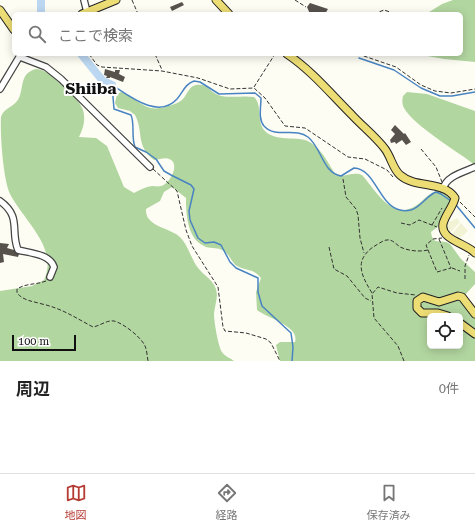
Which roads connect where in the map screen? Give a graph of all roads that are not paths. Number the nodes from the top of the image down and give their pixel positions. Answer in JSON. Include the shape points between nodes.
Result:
{"nodes":[{"id":1,"x":84,"y":0,"type":"edge"},
{"id":2,"x":116,"y":0,"type":"edge"},
{"id":3,"x":216,"y":0,"type":"edge"},
{"id":4,"x":0,"y":10,"type":"edge"},
{"id":5,"x":84,"y":12,"type":"edge"},
{"id":6,"x":86,"y":12,"type":"edge"},
{"id":7,"x":227,"y":12,"type":"edge"},
{"id":8,"x":12,"y":27,"type":"edge"},
{"id":9,"x":19,"y":56,"type":"edge"},
{"id":10,"x":22,"y":56,"type":"edge"},
{"id":11,"x":289,"y":56,"type":"edge"},
{"id":12,"x":0,"y":89,"type":"edge"},
{"id":13,"x":150,"y":167,"type":"road end"},
{"id":14,"x":475,"y":167,"type":"edge"},
{"id":15,"x":444,"y":186,"type":"junction"},
{"id":16,"x":0,"y":201,"type":"edge"},
{"id":17,"x":473,"y":251,"type":"edge"},
{"id":18,"x":50,"y":277,"type":"road end"},
{"id":19,"x":427,"y":313,"type":"edge"},
{"id":20,"x":475,"y":314,"type":"edge"},
{"id":21,"x":463,"y":326,"type":"edge"},
{"id":22,"x":475,"y":334,"type":"edge"}],
"edges":[{"from":1,"to":5,"type":"street"},
{"from":2,"to":6,"type":"main road"},
{"from":3,"to":7,"type":"main road"},
{"from":4,"to":8,"type":"main road"},
{"from":9,"to":12,"type":"street"},
{"from":10,"to":13,"type":"street","via":[[46,67],[61,79]]},
{"from":11,"to":15,"type":"main road","via":[[374,137],[385,149],[401,176],[414,183]]},
{"from":14,"to":15,"type":"street","via":[[452,177]]},
{"from":15,"to":17,"type":"main road","via":[[455,198],[444,220],[446,236]]},
{"from":16,"to":18,"type":"street","via":[[11,211],[18,250],[52,261],[54,267]]},
{"from":19,"to":20,"type":"main road","via":[[422,313],[416,304],[419,298],[428,297],[439,302],[458,296],[462,297]]},
{"from":21,"to":22,"type":"main road"}]}
